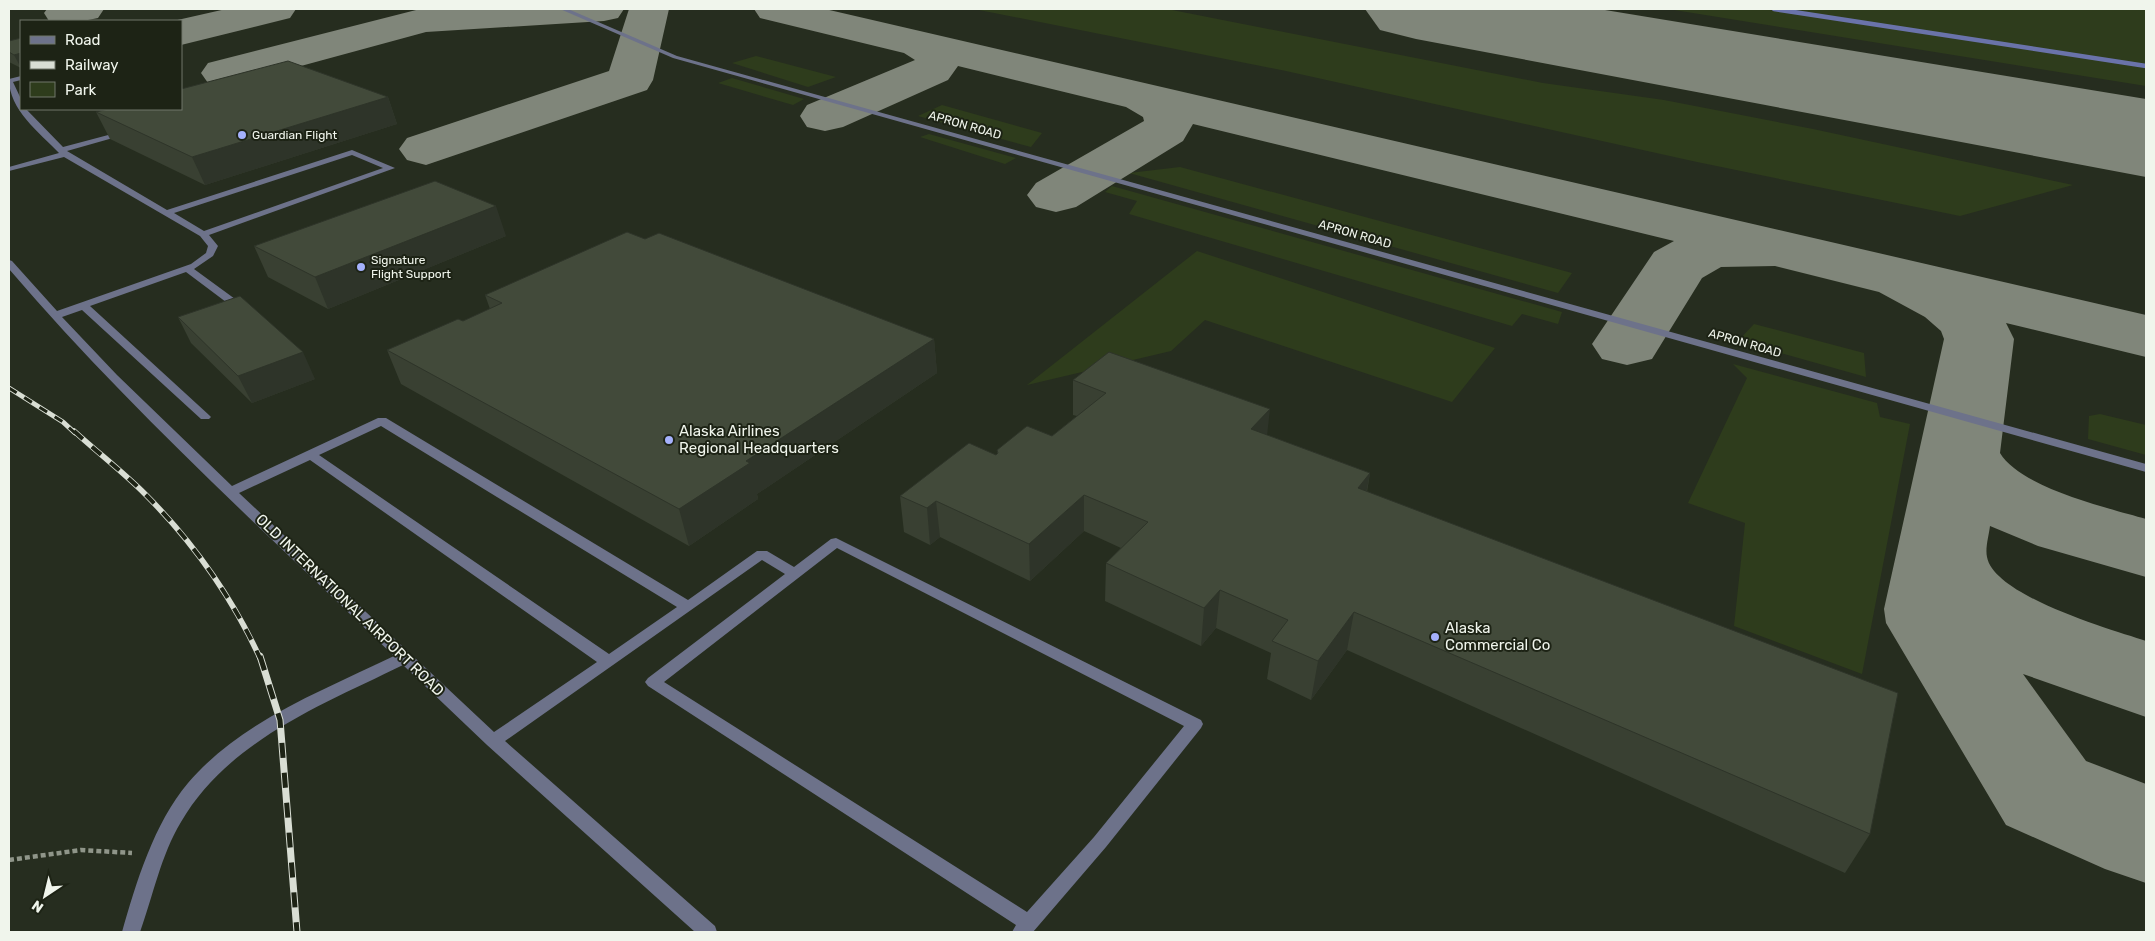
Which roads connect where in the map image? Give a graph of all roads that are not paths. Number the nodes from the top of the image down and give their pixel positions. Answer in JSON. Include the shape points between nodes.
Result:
{"nodes":[{"id":1,"x":563,"y":9,"type":"edge"},
{"id":2,"x":20,"y":78,"type":"edge"},
{"id":3,"x":20,"y":104,"type":"edge"},
{"id":4,"x":23,"y":110,"type":"edge"},
{"id":5,"x":138,"y":128,"type":"edge"},
{"id":6,"x":63,"y":152,"type":"junction"},
{"id":7,"x":9,"y":169,"type":"edge"},
{"id":8,"x":166,"y":213,"type":"junction"},
{"id":9,"x":203,"y":234,"type":"junction"},
{"id":10,"x":9,"y":263,"type":"edge"},
{"id":11,"x":188,"y":268,"type":"junction"},
{"id":12,"x":84,"y":306,"type":"junction"},
{"id":13,"x":54,"y":316,"type":"junction"},
{"id":14,"x":251,"y":316,"type":"edge"},
{"id":15,"x":205,"y":417,"type":"dead end"},
{"id":16,"x":311,"y":455,"type":"junction"},
{"id":17,"x":2146,"y":468,"type":"edge"},
{"id":18,"x":231,"y":492,"type":"junction"},
{"id":19,"x":793,"y":574,"type":"junction"},
{"id":20,"x":688,"y":607,"type":"junction"},
{"id":21,"x":404,"y":658,"type":"junction"},
{"id":22,"x":609,"y":662,"type":"junction"},
{"id":23,"x":493,"y":741,"type":"junction"},
{"id":24,"x":1025,"y":928,"type":"edge"},
{"id":25,"x":131,"y":932,"type":"edge"},
{"id":26,"x":708,"y":932,"type":"edge"}],
"edges":[{"from":1,"to":17,"type":"street","name":"APRON ROAD","via":[[675,57]]},
{"from":2,"to":3,"type":"street","via":[[9,81]]},
{"from":4,"to":6,"type":"street"},
{"from":5,"to":6,"type":"street"},
{"from":6,"to":7,"type":"street"},
{"from":6,"to":8,"type":"street"},
{"from":8,"to":9,"type":"street"},
{"from":8,"to":9,"type":"street","via":[[352,152],[391,168]]},
{"from":9,"to":11,"type":"street","via":[[212,242],[212,250],[206,259]]},
{"from":10,"to":13,"type":"street","name":"OLD INTERNATIONAL AIRPORT ROAD"},
{"from":11,"to":12,"type":"street"},
{"from":11,"to":14,"type":"street"},
{"from":12,"to":13,"type":"street"},
{"from":12,"to":15,"type":"street"},
{"from":13,"to":18,"type":"street","name":"OLD INTERNATIONAL AIRPORT ROAD"},
{"from":16,"to":18,"type":"street"},
{"from":16,"to":20,"type":"street","via":[[382,421]]},
{"from":16,"to":22,"type":"street"},
{"from":18,"to":21,"type":"street","name":"OLD INTERNATIONAL AIRPORT ROAD"},
{"from":19,"to":20,"type":"street","via":[[762,554]]},
{"from":19,"to":24,"type":"street","via":[[653,682]]},
{"from":19,"to":24,"type":"street","via":[[836,542],[1195,724],[1100,842]]},
{"from":20,"to":22,"type":"street"},
{"from":21,"to":23,"type":"street","name":"OLD INTERNATIONAL AIRPORT ROAD"},
{"from":21,"to":25,"type":"street","via":[[280,720],[221,761],[197,785],[175,817],[157,855]]},
{"from":22,"to":23,"type":"street"},
{"from":23,"to":26,"type":"street","name":"OLD INTERNATIONAL AIRPORT ROAD"}]}
